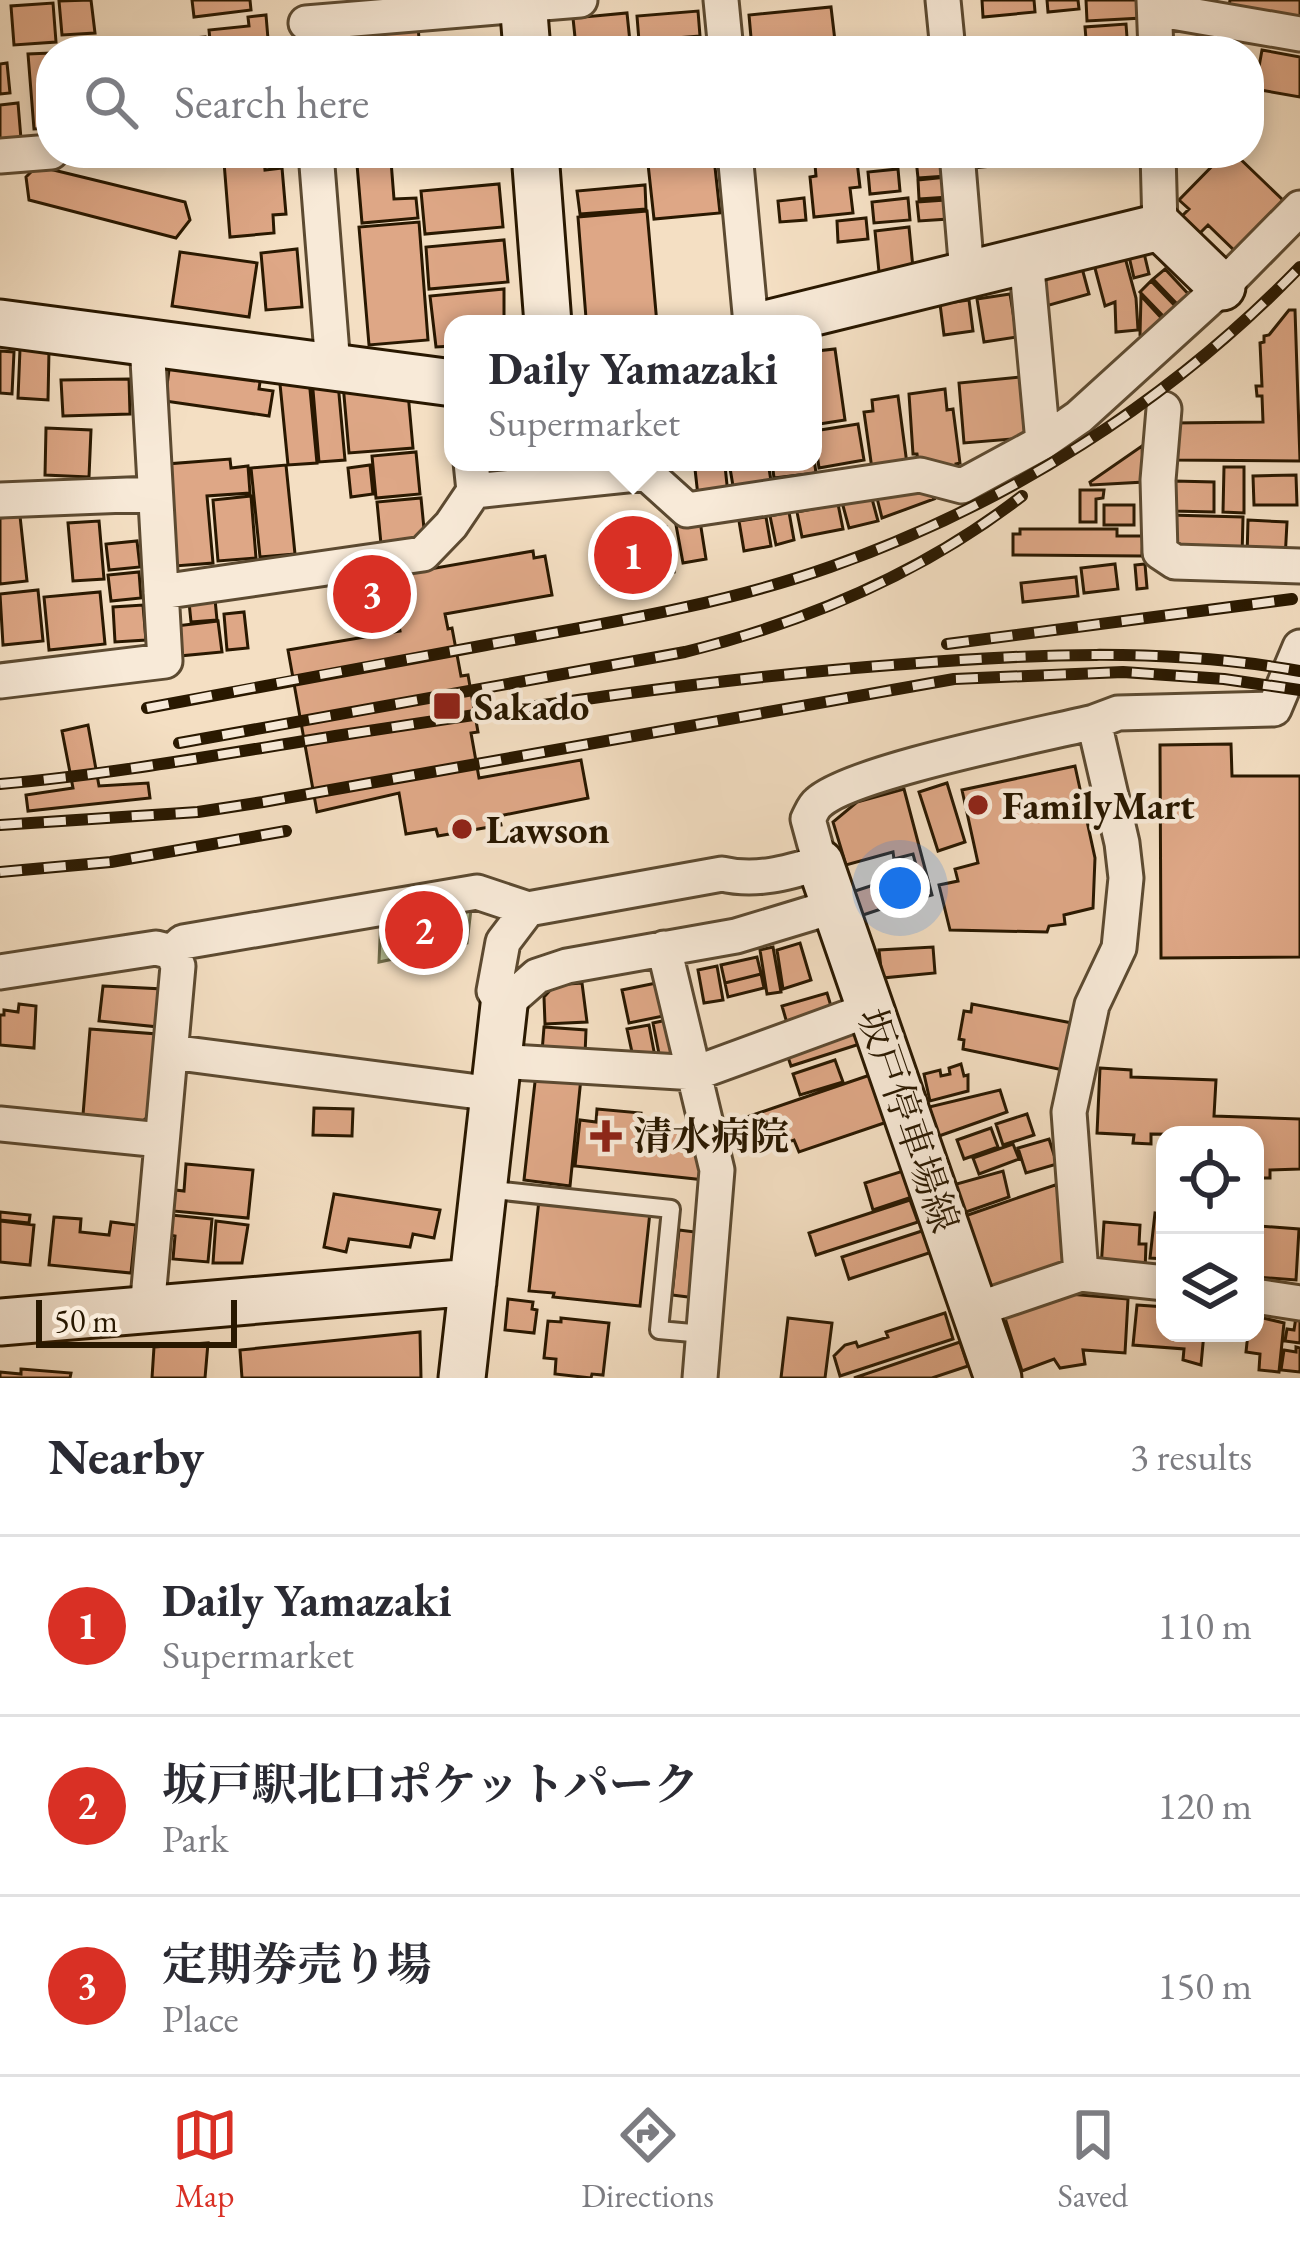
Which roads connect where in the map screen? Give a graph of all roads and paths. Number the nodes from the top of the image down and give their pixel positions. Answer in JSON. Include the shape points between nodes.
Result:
{"nodes":[{"id":1,"x":580,"y":0,"type":"edge"},
{"id":2,"x":721,"y":0,"type":"edge"},
{"id":3,"x":943,"y":0,"type":"edge"},
{"id":4,"x":523,"y":2,"type":"edge"},
{"id":5,"x":1155,"y":5,"type":"edge"},
{"id":6,"x":306,"y":25,"type":"edge"},
{"id":7,"x":1300,"y":34,"type":"edge"},
{"id":8,"x":526,"y":36,"type":"edge"},
{"id":9,"x":725,"y":36,"type":"edge"},
{"id":10,"x":947,"y":36,"type":"edge"},
{"id":11,"x":1156,"y":36,"type":"edge"},
{"id":12,"x":36,"y":153,"type":"edge"},
{"id":13,"x":0,"y":156,"type":"edge"},
{"id":14,"x":317,"y":168,"type":"edge"},
{"id":15,"x":536,"y":168,"type":"edge"},
{"id":16,"x":736,"y":168,"type":"edge"},
{"id":17,"x":958,"y":168,"type":"edge"},
{"id":18,"x":1158,"y":168,"type":"edge"},
{"id":19,"x":1300,"y":208,"type":"edge"},
{"id":20,"x":1160,"y":227,"type":"junction"},
{"id":21,"x":1026,"y":258,"type":"junction"},
{"id":22,"x":967,"y":273,"type":"junction"},
{"id":23,"x":1222,"y":287,"type":"junction"},
{"id":24,"x":547,"y":315,"type":"edge"},
{"id":25,"x":750,"y":315,"type":"edge"},
{"id":26,"x":801,"y":315,"type":"edge"},
{"id":27,"x":0,"y":323,"type":"edge"},
{"id":28,"x":147,"y":342,"type":"junction"},
{"id":29,"x":333,"y":366,"type":"junction"},
{"id":30,"x":444,"y":382,"type":"edge"},
{"id":31,"x":1164,"y":409,"type":"dead end"},
{"id":32,"x":1043,"y":442,"type":"junction"},
{"id":33,"x":569,"y":471,"type":"edge"},
{"id":34,"x":650,"y":471,"type":"edge"},
{"id":35,"x":473,"y":476,"type":"edge"},
{"id":36,"x":153,"y":494,"type":"junction"},
{"id":37,"x":0,"y":500,"type":"edge"},
{"id":38,"x":1300,"y":566,"type":"edge"},
{"id":39,"x":161,"y":592,"type":"junction"},
{"id":40,"x":1300,"y":647,"type":"edge"},
{"id":41,"x":0,"y":681,"type":"edge"},
{"id":42,"x":1094,"y":722,"type":"junction"},
{"id":43,"x":820,"y":863,"type":"junction"},
{"id":44,"x":742,"y":879,"type":"junction"},
{"id":45,"x":835,"y":907,"type":"junction"},
{"id":46,"x":528,"y":908,"type":"junction"},
{"id":47,"x":736,"y":936,"type":"junction"},
{"id":48,"x":664,"y":948,"type":"junction"},
{"id":49,"x":172,"y":952,"type":"junction"},
{"id":50,"x":0,"y":972,"type":"edge"},
{"id":51,"x":504,"y":1005,"type":"junction"},
{"id":52,"x":871,"y":1009,"type":"junction"},
{"id":53,"x":171,"y":1052,"type":"junction"},
{"id":54,"x":696,"y":1073,"type":"junction"},
{"id":55,"x":496,"y":1077,"type":"junction"},
{"id":56,"x":0,"y":1124,"type":"edge"},
{"id":57,"x":161,"y":1140,"type":"junction"},
{"id":58,"x":483,"y":1189,"type":"junction"},
{"id":59,"x":1081,"y":1274,"type":"junction"},
{"id":60,"x":473,"y":1282,"type":"junction"},
{"id":61,"x":1156,"y":1282,"type":"edge"},
{"id":62,"x":1264,"y":1297,"type":"edge"},
{"id":63,"x":1300,"y":1303,"type":"edge"},
{"id":64,"x":147,"y":1310,"type":"junction"},
{"id":65,"x":975,"y":1310,"type":"junction"},
{"id":66,"x":0,"y":1322,"type":"edge"},
{"id":67,"x":704,"y":1334,"type":"junction"},
{"id":68,"x":462,"y":1378,"type":"edge"},
{"id":69,"x":700,"y":1378,"type":"edge"},
{"id":70,"x":998,"y":1378,"type":"edge"}],
"edges":[{"from":1,"to":4,"type":"street"},
{"from":2,"to":9,"type":"street"},
{"from":3,"to":10,"type":"street"},
{"from":4,"to":6,"type":"street"},
{"from":4,"to":8,"type":"street"},
{"from":5,"to":7,"type":"street"},
{"from":5,"to":11,"type":"street"},
{"from":12,"to":13,"type":"street"},
{"from":14,"to":29,"type":"street"},
{"from":15,"to":24,"type":"street"},
{"from":16,"to":25,"type":"street"},
{"from":17,"to":22,"type":"street"},
{"from":18,"to":20,"type":"street"},
{"from":19,"to":23,"type":"street"},
{"from":20,"to":21,"type":"street"},
{"from":20,"to":23,"type":"street"},
{"from":21,"to":22,"type":"street"},
{"from":21,"to":32,"type":"street"},
{"from":22,"to":26,"type":"street"},
{"from":23,"to":32,"type":"street"},
{"from":27,"to":28,"type":"street"},
{"from":28,"to":29,"type":"street"},
{"from":28,"to":36,"type":"street"},
{"from":29,"to":30,"type":"street"},
{"from":31,"to":38,"type":"street","via":[[1160,552],[1175,562]]},
{"from":32,"to":34,"type":"street","via":[[962,486],[920,475],[687,510]]},
{"from":33,"to":35,"type":"street"},
{"from":35,"to":39,"type":"street","via":[[451,525],[423,554]]},
{"from":36,"to":37,"type":"street"},
{"from":36,"to":39,"type":"street"},
{"from":39,"to":41,"type":"street","via":[[165,661]]},
{"from":40,"to":42,"type":"street","via":[[1274,709],[1118,713]]},
{"from":42,"to":43,"type":"street","via":[[845,788],[808,819]]},
{"from":42,"to":59,"type":"street","via":[[1126,878],[1119,948],[1092,1005],[1069,1112]]},
{"from":43,"to":44,"type":"street"},
{"from":43,"to":45,"type":"street","name":"坂戸停車場線"},
{"from":44,"to":46,"type":"street","via":[[722,874]]},
{"from":44,"to":47,"type":"street","via":[[745,914]]},
{"from":45,"to":47,"type":"street"},
{"from":45,"to":52,"type":"street","name":"坂戸停車場線"},
{"from":46,"to":49,"type":"street","via":[[477,892],[183,941]]},
{"from":46,"to":51,"type":"street","via":[[503,942],[494,991]]},
{"from":47,"to":48,"type":"street"},
{"from":48,"to":51,"type":"street","via":[[537,976]]},
{"from":48,"to":54,"type":"street"},
{"from":49,"to":50,"type":"street"},
{"from":49,"to":53,"type":"street","via":[[178,967]]},
{"from":51,"to":55,"type":"street"},
{"from":52,"to":54,"type":"street"},
{"from":52,"to":65,"type":"street","name":"坂戸停車場線"},
{"from":53,"to":55,"type":"street"},
{"from":53,"to":57,"type":"street"},
{"from":54,"to":55,"type":"street"},
{"from":54,"to":67,"type":"street","via":[[717,1171]]},
{"from":55,"to":58,"type":"street"},
{"from":56,"to":57,"type":"street"},
{"from":57,"to":64,"type":"street"},
{"from":58,"to":60,"type":"street"},
{"from":58,"to":67,"type":"lane","via":[[671,1209],[659,1330]]},
{"from":59,"to":61,"type":"street"},
{"from":59,"to":65,"type":"street"},
{"from":60,"to":64,"type":"street"},
{"from":60,"to":68,"type":"street"},
{"from":62,"to":63,"type":"street"},
{"from":64,"to":66,"type":"street"},
{"from":65,"to":70,"type":"street","name":"坂戸停車場線"},
{"from":67,"to":69,"type":"street"}]}
